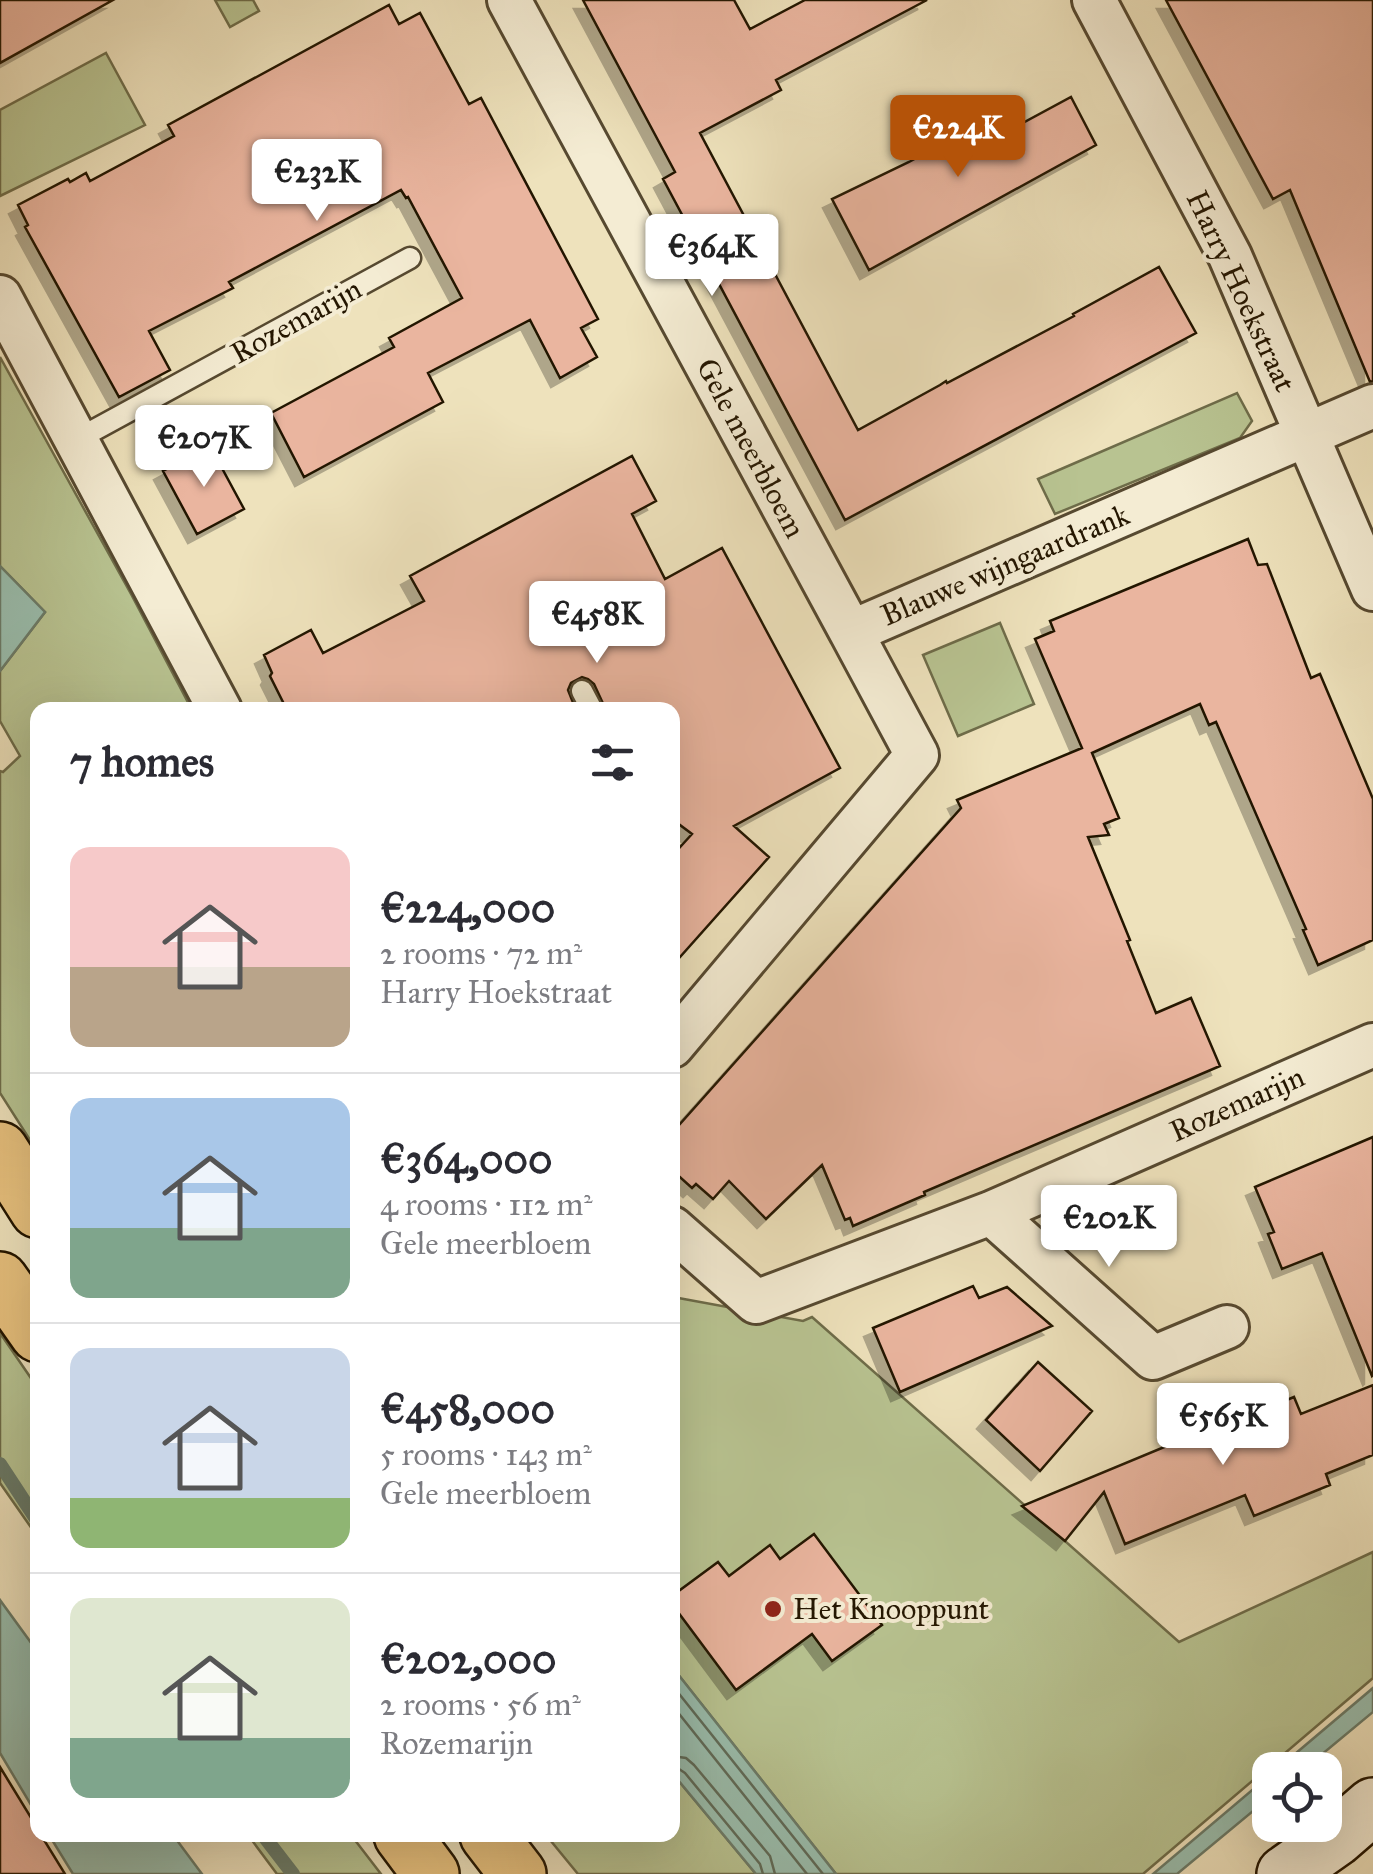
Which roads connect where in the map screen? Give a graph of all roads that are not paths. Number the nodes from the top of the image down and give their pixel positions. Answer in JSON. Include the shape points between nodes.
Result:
{"nodes":[{"id":1,"x":510,"y":0,"type":"edge"},
{"id":2,"x":1094,"y":0,"type":"edge"},
{"id":3,"x":410,"y":258,"type":"dead end"},
{"id":4,"x":0,"y":297,"type":"edge"},
{"id":5,"x":1373,"y":406,"type":"edge"},
{"id":6,"x":1307,"y":436,"type":"junction"},
{"id":7,"x":76,"y":440,"type":"junction"},
{"id":8,"x":1373,"y":590,"type":"edge"},
{"id":9,"x":851,"y":632,"type":"junction"},
{"id":10,"x":216,"y":702,"type":"edge"},
{"id":11,"x":680,"y":1036,"type":"edge"},
{"id":12,"x":1373,"y":1044,"type":"edge"},
{"id":13,"x":0,"y":1150,"type":"edge"},
{"id":14,"x":30,"y":1197,"type":"edge"},
{"id":15,"x":991,"y":1212,"type":"junction"},
{"id":16,"x":680,"y":1235,"type":"edge"},
{"id":17,"x":0,"y":1280,"type":"edge"},
{"id":18,"x":30,"y":1323,"type":"edge"},
{"id":19,"x":1228,"y":1327,"type":"dead end"},
{"id":20,"x":1373,"y":1806,"type":"edge"},
{"id":21,"x":407,"y":1842,"type":"edge"},
{"id":22,"x":493,"y":1842,"type":"edge"},
{"id":23,"x":1373,"y":1855,"type":"edge"},
{"id":24,"x":431,"y":1874,"type":"edge"},
{"id":25,"x":518,"y":1874,"type":"edge"},
{"id":26,"x":1284,"y":1874,"type":"edge"},
{"id":27,"x":1349,"y":1874,"type":"edge"}],
"edges":[{"from":1,"to":9,"type":"street","name":"Gele meerbloem"},
{"from":2,"to":6,"type":"street","name":"Harry Hoekstraat","via":[[1230,256]]},
{"from":3,"to":7,"type":"lane","name":"Rozemarijn"},
{"from":4,"to":7,"type":"street"},
{"from":5,"to":6,"type":"street","name":"Blauwe wijngaardrank"},
{"from":6,"to":8,"type":"street","name":"Harry Hoekstraat"},
{"from":6,"to":9,"type":"street","name":"Blauwe wijngaardrank"},
{"from":7,"to":10,"type":"street"},
{"from":9,"to":11,"type":"street","name":"Blauwe wijngaardrank","via":[[917,755]]},
{"from":12,"to":15,"type":"street","name":"Rozemarijn"},
{"from":13,"to":14,"type":"main road"},
{"from":15,"to":16,"type":"street","name":"Rozemarijn","via":[[756,1302]]},
{"from":15,"to":19,"type":"street","via":[[1153,1358]]},
{"from":17,"to":18,"type":"main road"},
{"from":20,"to":26,"type":"main road"},
{"from":21,"to":24,"type":"main road"},
{"from":22,"to":25,"type":"main road"},
{"from":23,"to":27,"type":"main road"}]}
